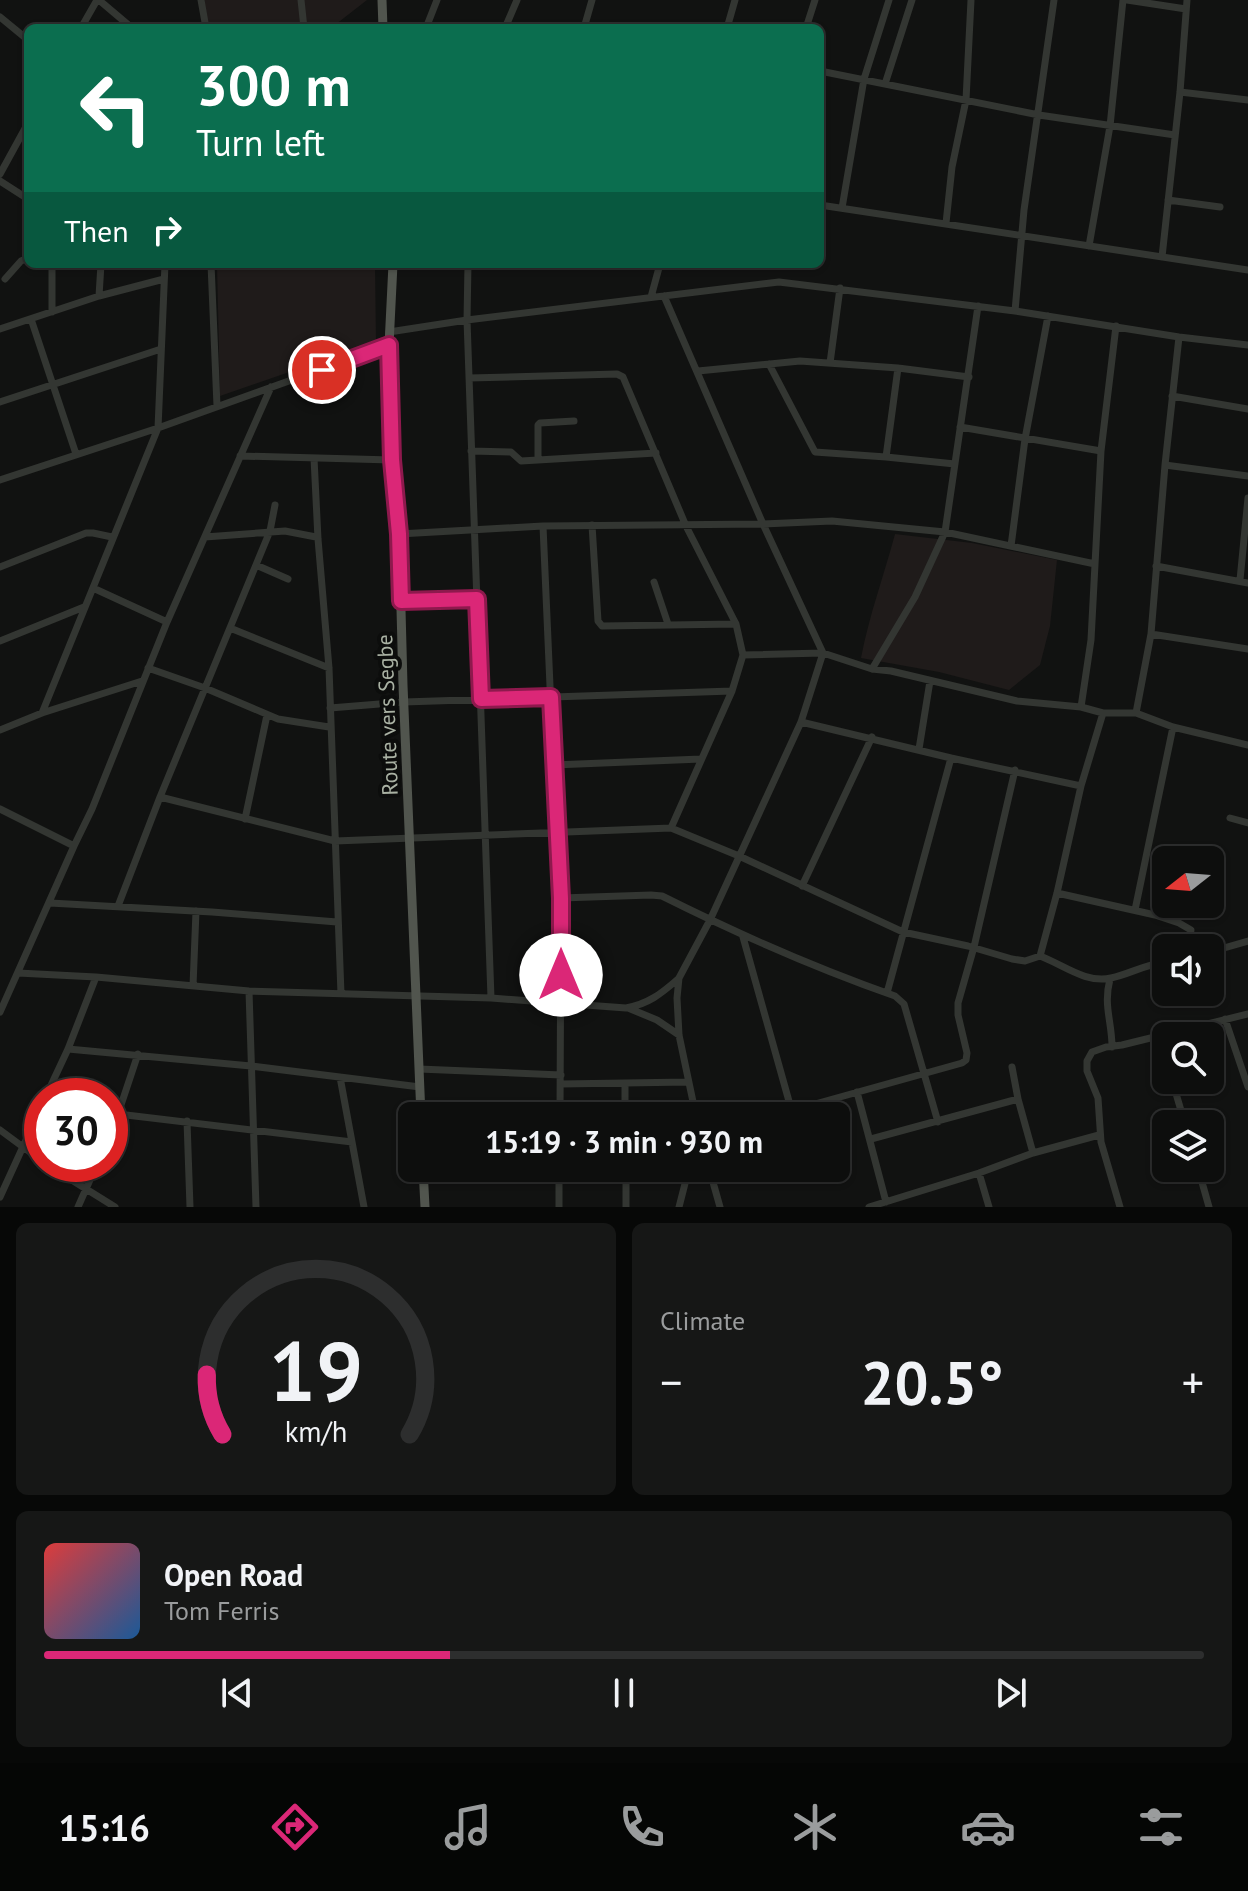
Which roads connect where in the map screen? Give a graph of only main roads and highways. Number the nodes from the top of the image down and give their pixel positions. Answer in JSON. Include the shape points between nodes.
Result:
{"nodes":[{"id":1,"x":382,"y":0,"type":"edge"},
{"id":2,"x":383,"y":24,"type":"edge"},
{"id":3,"x":393,"y":268,"type":"edge"},
{"id":4,"x":421,"y":1102,"type":"edge"},
{"id":5,"x":424,"y":1182,"type":"edge"},
{"id":6,"x":425,"y":1207,"type":"edge"}],
"edges":[{"from":1,"to":2,"type":"main road"},
{"from":3,"to":4,"type":"main road","name":"Route vers Segbe","via":[[392,460]]},
{"from":5,"to":6,"type":"main road"}]}
